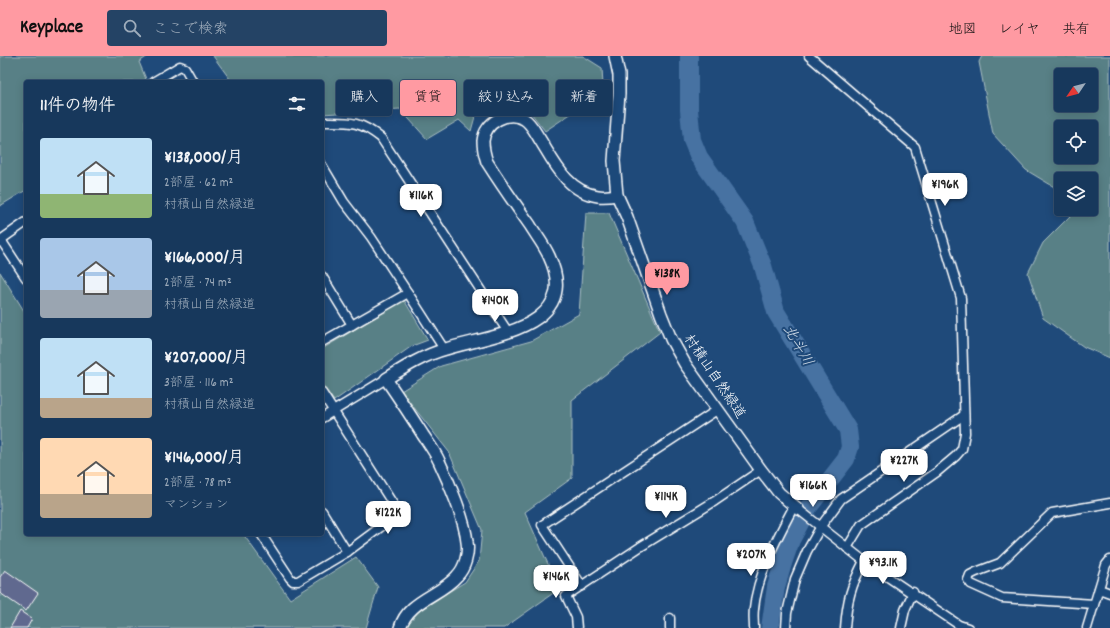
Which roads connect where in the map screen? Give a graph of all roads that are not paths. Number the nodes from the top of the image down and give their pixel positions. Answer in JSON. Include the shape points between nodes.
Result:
{"nodes":[{"id":1,"x":615,"y":56,"type":"edge"},
{"id":2,"x":809,"y":56,"type":"edge"},
{"id":3,"x":156,"y":80,"type":"edge"},
{"id":4,"x":192,"y":80,"type":"edge"},
{"id":5,"x":324,"y":122,"type":"edge"},
{"id":6,"x":324,"y":168,"type":"edge"},
{"id":7,"x":617,"y":195,"type":"junction"},
{"id":8,"x":24,"y":224,"type":"edge"},
{"id":9,"x":24,"y":275,"type":"edge"},
{"id":10,"x":324,"y":279,"type":"edge"},
{"id":11,"x":408,"y":293,"type":"junction"},
{"id":12,"x":352,"y":325,"type":"junction"},
{"id":13,"x":508,"y":332,"type":"junction"},
{"id":14,"x":324,"y":341,"type":"edge"},
{"id":15,"x":444,"y":349,"type":"junction"},
{"id":16,"x":386,"y":379,"type":"junction"},
{"id":17,"x":324,"y":396,"type":"edge"},
{"id":18,"x":717,"y":410,"type":"junction"},
{"id":19,"x":333,"y":411,"type":"junction"},
{"id":20,"x":964,"y":415,"type":"junction"},
{"id":21,"x":324,"y":417,"type":"edge"},
{"id":22,"x":761,"y":470,"type":"junction"},
{"id":23,"x":1110,"y":503,"type":"edge"},
{"id":24,"x":796,"y":508,"type":"junction"},
{"id":25,"x":324,"y":514,"type":"edge"},
{"id":26,"x":818,"y":524,"type":"junction"},
{"id":27,"x":262,"y":536,"type":"edge"},
{"id":28,"x":847,"y":548,"type":"junction"},
{"id":29,"x":347,"y":552,"type":"junction"},
{"id":30,"x":1110,"y":560,"type":"edge"},
{"id":31,"x":864,"y":561,"type":"junction"},
{"id":32,"x":582,"y":586,"type":"junction"},
{"id":33,"x":1099,"y":589,"type":"junction"},
{"id":34,"x":913,"y":592,"type":"junction"},
{"id":35,"x":1110,"y":593,"type":"edge"},
{"id":36,"x":1094,"y":604,"type":"junction"},
{"id":37,"x":670,"y":618,"type":"dead end"},
{"id":38,"x":959,"y":626,"type":"edge"},
{"id":39,"x":400,"y":628,"type":"edge"},
{"id":40,"x":577,"y":628,"type":"edge"},
{"id":41,"x":670,"y":628,"type":"edge"},
{"id":42,"x":754,"y":628,"type":"edge"},
{"id":43,"x":786,"y":628,"type":"edge"},
{"id":44,"x":845,"y":628,"type":"edge"},
{"id":45,"x":901,"y":628,"type":"edge"},
{"id":46,"x":968,"y":628,"type":"edge"},
{"id":47,"x":1087,"y":628,"type":"edge"}],
"edges":[{"from":1,"to":7,"type":"street","name":"村積山自然緑道","via":[[619,75],[614,161]]},
{"from":2,"to":20,"type":"street","via":[[915,147],[961,298]]},
{"from":3,"to":4,"type":"street","via":[[180,66],[185,68]]},
{"from":5,"to":13,"type":"street","via":[[361,125],[381,138]]},
{"from":6,"to":11,"type":"street","via":[[344,202],[372,237]]},
{"from":7,"to":13,"type":"street","via":[[593,195],[575,187],[563,176],[534,130],[524,119],[507,116],[497,120],[485,132],[483,142],[487,162],[546,250],[556,277],[555,293],[545,312],[534,322]]},
{"from":7,"to":18,"type":"street","name":"村積山自然緑道","via":[[671,339]]},
{"from":8,"to":9,"type":"street","via":[[2,240]]},
{"from":10,"to":12,"type":"street"},
{"from":11,"to":12,"type":"street"},
{"from":11,"to":15,"type":"street"},
{"from":12,"to":14,"type":"street"},
{"from":13,"to":15,"type":"street"},
{"from":15,"to":16,"type":"street","via":[[408,365]]},
{"from":16,"to":19,"type":"street"},
{"from":16,"to":39,"type":"street","via":[[439,461],[460,512],[467,542],[465,562],[458,576],[447,586],[414,606],[402,620]]},
{"from":17,"to":19,"type":"street"},
{"from":18,"to":22,"type":"street","name":"村積山自然緑道"},
{"from":18,"to":32,"type":"street","via":[[542,526]]},
{"from":19,"to":21,"type":"street"},
{"from":19,"to":29,"type":"street","via":[[398,512]]},
{"from":20,"to":26,"type":"street","via":[[841,498]]},
{"from":20,"to":28,"type":"street","via":[[965,433],[962,449],[956,456],[861,525]]},
{"from":22,"to":24,"type":"street","name":"村積山自然緑道","via":[[779,493]]},
{"from":22,"to":32,"type":"street"},
{"from":23,"to":36,"type":"street","via":[[1052,513],[1000,563],[970,575],[968,580],[971,584],[1002,598]]},
{"from":24,"to":26,"type":"street"},
{"from":24,"to":42,"type":"street","via":[[780,532],[762,574],[754,609]]},
{"from":25,"to":29,"type":"street"},
{"from":26,"to":28,"type":"street"},
{"from":26,"to":43,"type":"street","via":[[795,579]]},
{"from":27,"to":29,"type":"street","via":[[293,581],[298,581]]},
{"from":28,"to":31,"type":"street"},
{"from":30,"to":33,"type":"street"},
{"from":31,"to":34,"type":"street"},
{"from":31,"to":44,"type":"street","via":[[853,583],[846,607]]},
{"from":32,"to":40,"type":"street","via":[[566,596],[576,617]]},
{"from":33,"to":35,"type":"street"},
{"from":33,"to":36,"type":"street"},
{"from":34,"to":38,"type":"street"},
{"from":34,"to":45,"type":"street"},
{"from":36,"to":47,"type":"street"},
{"from":37,"to":41,"type":"street"},
{"from":38,"to":46,"type":"street"}]}
